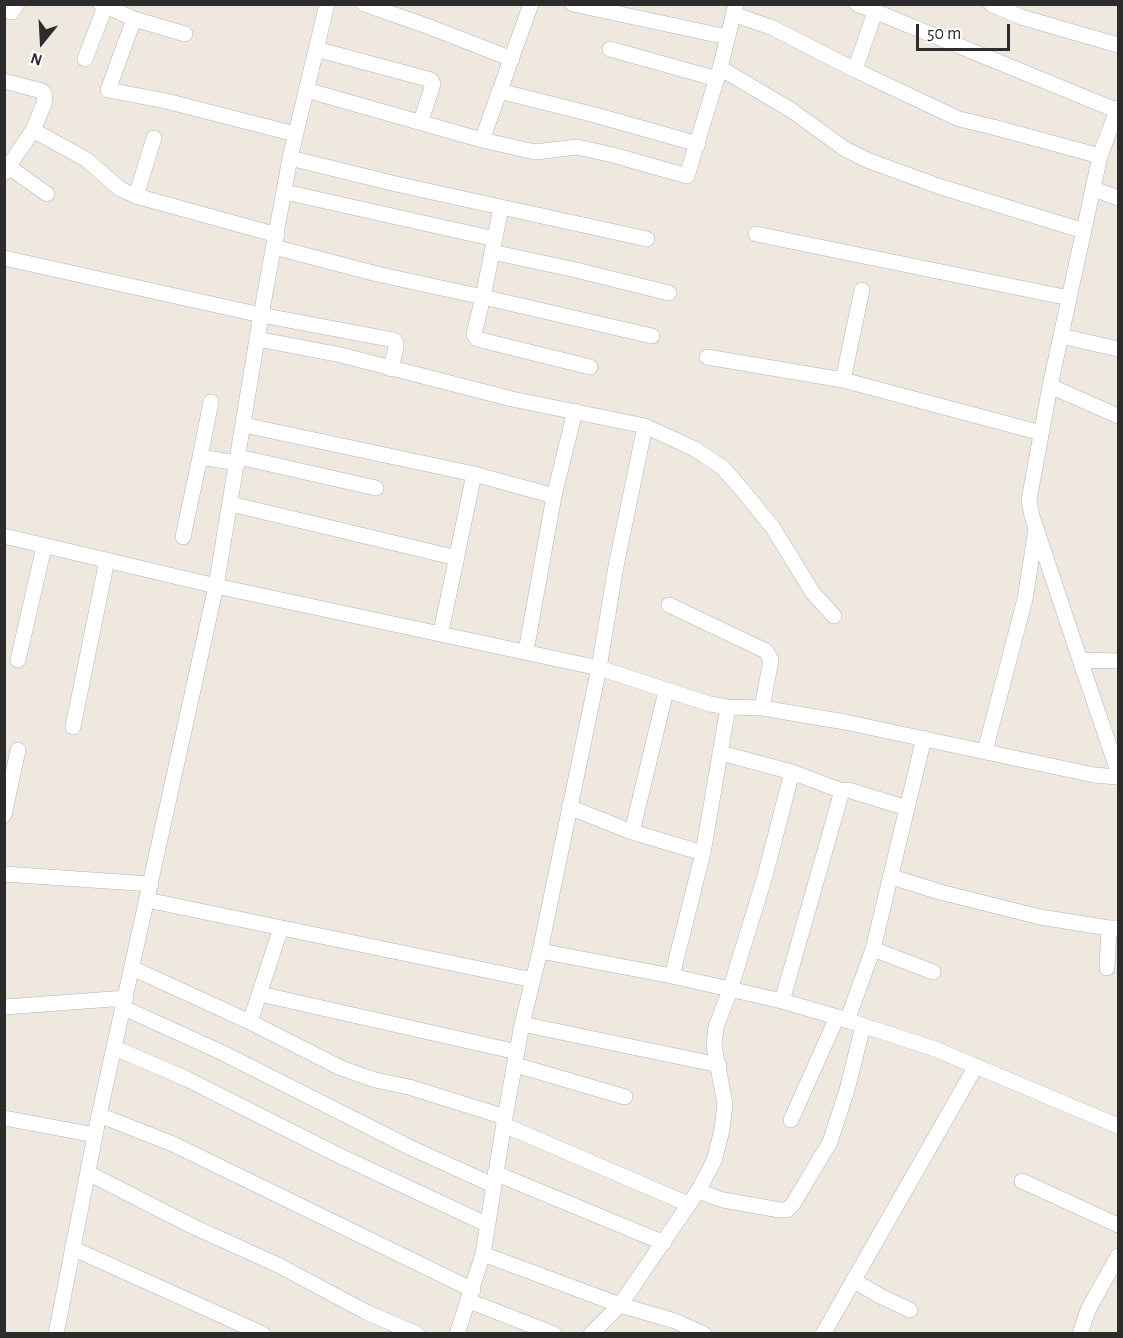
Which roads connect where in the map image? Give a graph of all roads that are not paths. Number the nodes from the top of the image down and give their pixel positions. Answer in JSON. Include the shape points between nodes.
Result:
{"nodes":[{"id":1,"x":16,"y":4,"type":"edge"},
{"id":2,"x":327,"y":4,"type":"edge"},
{"id":3,"x":364,"y":4,"type":"edge"},
{"id":4,"x":531,"y":4,"type":"edge"},
{"id":5,"x":573,"y":4,"type":"edge"},
{"id":6,"x":857,"y":4,"type":"edge"},
{"id":7,"x":992,"y":4,"type":"edge"},
{"id":8,"x":103,"y":6,"type":"edge"},
{"id":9,"x":734,"y":9,"type":"edge"},
{"id":10,"x":4,"y":10,"type":"edge"},
{"id":11,"x":875,"y":12,"type":"junction"},
{"id":12,"x":134,"y":19,"type":"junction"},
{"id":13,"x":185,"y":34,"type":"dead end"},
{"id":14,"x":727,"y":37,"type":"junction"},
{"id":15,"x":1119,"y":45,"type":"edge"},
{"id":16,"x":316,"y":49,"type":"junction"},
{"id":17,"x":610,"y":49,"type":"dead end"},
{"id":18,"x":86,"y":59,"type":"dead end"},
{"id":19,"x":512,"y":59,"type":"junction"},
{"id":20,"x":855,"y":70,"type":"junction"},
{"id":21,"x":719,"y":74,"type":"junction"},
{"id":22,"x":4,"y":81,"type":"edge"},
{"id":23,"x":306,"y":90,"type":"junction"},
{"id":24,"x":499,"y":91,"type":"junction"},
{"id":25,"x":1118,"y":113,"type":"edge"},
{"id":26,"x":421,"y":121,"type":"junction"},
{"id":27,"x":33,"y":130,"type":"junction"},
{"id":28,"x":295,"y":134,"type":"junction"},
{"id":29,"x":154,"y":138,"type":"dead end"},
{"id":30,"x":482,"y":140,"type":"junction"},
{"id":31,"x":698,"y":144,"type":"junction"},
{"id":32,"x":1100,"y":156,"type":"junction"},
{"id":33,"x":290,"y":158,"type":"junction"},
{"id":34,"x":7,"y":170,"type":"edge"},
{"id":35,"x":1094,"y":189,"type":"junction"},
{"id":36,"x":285,"y":192,"type":"junction"},
{"id":37,"x":47,"y":194,"type":"dead end"},
{"id":38,"x":136,"y":196,"type":"junction"},
{"id":39,"x":1119,"y":198,"type":"edge"},
{"id":40,"x":501,"y":207,"type":"junction"},
{"id":41,"x":1084,"y":231,"type":"junction"},
{"id":42,"x":756,"y":234,"type":"dead end"},
{"id":43,"x":647,"y":239,"type":"dead end"},
{"id":44,"x":275,"y":241,"type":"junction"},
{"id":45,"x":493,"y":246,"type":"junction"},
{"id":46,"x":4,"y":258,"type":"edge"},
{"id":47,"x":862,"y":290,"type":"dead end"},
{"id":48,"x":669,"y":293,"type":"dead end"},
{"id":49,"x":483,"y":297,"type":"junction"},
{"id":50,"x":1069,"y":298,"type":"junction"},
{"id":51,"x":261,"y":315,"type":"junction"},
{"id":52,"x":652,"y":336,"type":"dead end"},
{"id":53,"x":1061,"y":336,"type":"junction"},
{"id":54,"x":257,"y":339,"type":"junction"},
{"id":55,"x":1119,"y":349,"type":"edge"},
{"id":56,"x":707,"y":357,"type":"dead end"},
{"id":57,"x":590,"y":367,"type":"dead end"},
{"id":58,"x":391,"y":369,"type":"junction"},
{"id":59,"x":843,"y":380,"type":"junction"},
{"id":60,"x":1050,"y":386,"type":"junction"},
{"id":61,"x":211,"y":402,"type":"dead end"},
{"id":62,"x":575,"y":411,"type":"junction"},
{"id":63,"x":1119,"y":416,"type":"edge"},
{"id":64,"x":244,"y":425,"type":"junction"},
{"id":65,"x":645,"y":426,"type":"junction"},
{"id":66,"x":1041,"y":433,"type":"junction"},
{"id":67,"x":200,"y":457,"type":"junction"},
{"id":68,"x":238,"y":460,"type":"junction"},
{"id":69,"x":474,"y":474,"type":"junction"},
{"id":70,"x":376,"y":488,"type":"dead end"},
{"id":71,"x":554,"y":496,"type":"junction"},
{"id":72,"x":231,"y":504,"type":"junction"},
{"id":73,"x":1036,"y":526,"type":"junction"},
{"id":74,"x":4,"y":536,"type":"edge"},
{"id":75,"x":183,"y":537,"type":"dead end"},
{"id":76,"x":44,"y":547,"type":"junction"},
{"id":77,"x":458,"y":558,"type":"junction"},
{"id":78,"x":107,"y":560,"type":"junction"},
{"id":79,"x":216,"y":586,"type":"junction"},
{"id":80,"x":669,"y":605,"type":"dead end"},
{"id":81,"x":834,"y":616,"type":"dead end"},
{"id":82,"x":441,"y":633,"type":"junction"},
{"id":83,"x":526,"y":651,"type":"junction"},
{"id":84,"x":18,"y":660,"type":"dead end"},
{"id":85,"x":1080,"y":660,"type":"junction"},
{"id":86,"x":1119,"y":661,"type":"edge"},
{"id":87,"x":599,"y":668,"type":"junction"},
{"id":88,"x":666,"y":691,"type":"junction"},
{"id":89,"x":728,"y":707,"type":"junction"},
{"id":90,"x":762,"y":708,"type":"junction"},
{"id":91,"x":73,"y":727,"type":"dead end"},
{"id":92,"x":924,"y":738,"type":"junction"},
{"id":93,"x":18,"y":750,"type":"dead end"},
{"id":94,"x":985,"y":751,"type":"junction"},
{"id":95,"x":721,"y":753,"type":"junction"},
{"id":96,"x":1119,"y":771,"type":"edge"},
{"id":97,"x":792,"y":772,"type":"junction"},
{"id":98,"x":1119,"y":777,"type":"edge"},
{"id":99,"x":842,"y":791,"type":"junction"},
{"id":100,"x":569,"y":807,"type":"junction"},
{"id":101,"x":907,"y":808,"type":"junction"},
{"id":102,"x":4,"y":815,"type":"edge"},
{"id":103,"x":632,"y":832,"type":"junction"},
{"id":104,"x":702,"y":853,"type":"junction"},
{"id":105,"x":4,"y":874,"type":"edge"},
{"id":106,"x":892,"y":878,"type":"junction"},
{"id":107,"x":151,"y":884,"type":"junction"},
{"id":108,"x":147,"y":900,"type":"junction"},
{"id":109,"x":281,"y":928,"type":"junction"},
{"id":110,"x":1114,"y":928,"type":"edge"},
{"id":111,"x":873,"y":949,"type":"junction"},
{"id":112,"x":540,"y":951,"type":"junction"},
{"id":113,"x":132,"y":968,"type":"junction"},
{"id":114,"x":1107,"y":968,"type":"dead end"},
{"id":115,"x":933,"y":972,"type":"dead end"},
{"id":116,"x":672,"y":976,"type":"junction"},
{"id":117,"x":533,"y":980,"type":"junction"},
{"id":118,"x":730,"y":990,"type":"junction"},
{"id":119,"x":260,"y":994,"type":"junction"},
{"id":120,"x":782,"y":1001,"type":"junction"},
{"id":121,"x":125,"y":1003,"type":"junction"},
{"id":122,"x":4,"y":1007,"type":"edge"},
{"id":123,"x":842,"y":1019,"type":"junction"},
{"id":124,"x":250,"y":1022,"type":"junction"},
{"id":125,"x":522,"y":1024,"type":"junction"},
{"id":126,"x":863,"y":1026,"type":"junction"},
{"id":127,"x":115,"y":1048,"type":"junction"},
{"id":128,"x":517,"y":1058,"type":"junction"},
{"id":129,"x":719,"y":1065,"type":"junction"},
{"id":130,"x":976,"y":1066,"type":"junction"},
{"id":131,"x":625,"y":1097,"type":"dead end"},
{"id":132,"x":99,"y":1114,"type":"junction"},
{"id":133,"x":4,"y":1118,"type":"edge"},
{"id":134,"x":791,"y":1120,"type":"dead end"},
{"id":135,"x":504,"y":1121,"type":"junction"},
{"id":136,"x":1119,"y":1126,"type":"edge"},
{"id":137,"x":95,"y":1135,"type":"junction"},
{"id":138,"x":88,"y":1173,"type":"junction"},
{"id":139,"x":494,"y":1179,"type":"junction"},
{"id":140,"x":1022,"y":1181,"type":"dead end"},
{"id":141,"x":698,"y":1191,"type":"junction"},
{"id":142,"x":688,"y":1204,"type":"junction"},
{"id":143,"x":486,"y":1224,"type":"junction"},
{"id":144,"x":1119,"y":1225,"type":"edge"},
{"id":145,"x":664,"y":1243,"type":"junction"},
{"id":146,"x":72,"y":1248,"type":"junction"},
{"id":147,"x":483,"y":1254,"type":"junction"},
{"id":148,"x":1119,"y":1256,"type":"edge"},
{"id":149,"x":853,"y":1281,"type":"junction"},
{"id":150,"x":471,"y":1295,"type":"junction"},
{"id":151,"x":620,"y":1305,"type":"junction"},
{"id":152,"x":910,"y":1310,"type":"dead end"},
{"id":153,"x":672,"y":1327,"type":"edge"},
{"id":154,"x":242,"y":1329,"type":"edge"},
{"id":155,"x":56,"y":1334,"type":"edge"},
{"id":156,"x":263,"y":1334,"type":"edge"},
{"id":157,"x":417,"y":1334,"type":"edge"},
{"id":158,"x":457,"y":1334,"type":"edge"},
{"id":159,"x":554,"y":1334,"type":"edge"},
{"id":160,"x":591,"y":1334,"type":"edge"},
{"id":161,"x":704,"y":1334,"type":"edge"},
{"id":162,"x":823,"y":1334,"type":"edge"},
{"id":163,"x":1080,"y":1334,"type":"edge"}],
"edges":[{"from":1,"to":10,"type":"street","via":[[12,12]]},
{"from":2,"to":16,"type":"street"},
{"from":3,"to":19,"type":"street"},
{"from":4,"to":19,"type":"street"},
{"from":5,"to":14,"type":"street"},
{"from":6,"to":11,"type":"street"},
{"from":7,"to":15,"type":"street","via":[[1021,17]]},
{"from":8,"to":12,"type":"street"},
{"from":8,"to":18,"type":"street"},
{"from":9,"to":14,"type":"street"},
{"from":9,"to":20,"type":"street"},
{"from":11,"to":20,"type":"street"},
{"from":11,"to":25,"type":"street"},
{"from":12,"to":13,"type":"street"},
{"from":12,"to":28,"type":"street","via":[[108,90]]},
{"from":14,"to":21,"type":"street"},
{"from":16,"to":23,"type":"street"},
{"from":16,"to":26,"type":"street","via":[[431,80]]},
{"from":17,"to":21,"type":"street"},
{"from":19,"to":24,"type":"street"},
{"from":20,"to":32,"type":"street","via":[[959,119]]},
{"from":21,"to":31,"type":"street"},
{"from":21,"to":41,"type":"street","via":[[791,110],[867,160]]},
{"from":22,"to":27,"type":"street","via":[[42,91],[45,96]]},
{"from":23,"to":26,"type":"street"},
{"from":23,"to":28,"type":"street"},
{"from":24,"to":30,"type":"street"},
{"from":24,"to":31,"type":"street"},
{"from":25,"to":32,"type":"street"},
{"from":26,"to":30,"type":"street"},
{"from":27,"to":34,"type":"street"},
{"from":27,"to":38,"type":"street","via":[[87,160],[120,189]]},
{"from":28,"to":33,"type":"street"},
{"from":29,"to":38,"type":"street"},
{"from":30,"to":31,"type":"street","via":[[534,152],[577,147],[687,176]]},
{"from":32,"to":35,"type":"street"},
{"from":33,"to":36,"type":"street"},
{"from":33,"to":40,"type":"street"},
{"from":34,"to":37,"type":"street"},
{"from":35,"to":39,"type":"street"},
{"from":35,"to":41,"type":"street"},
{"from":36,"to":44,"type":"street"},
{"from":36,"to":45,"type":"street"},
{"from":38,"to":44,"type":"street"},
{"from":40,"to":43,"type":"street"},
{"from":40,"to":45,"type":"street"},
{"from":41,"to":50,"type":"street"},
{"from":42,"to":50,"type":"street"},
{"from":44,"to":49,"type":"street","via":[[377,274]]},
{"from":44,"to":51,"type":"street"},
{"from":45,"to":48,"type":"street"},
{"from":45,"to":49,"type":"street"},
{"from":46,"to":51,"type":"street"},
{"from":47,"to":59,"type":"street"},
{"from":49,"to":52,"type":"street"},
{"from":49,"to":57,"type":"street","via":[[474,334],[477,339]]},
{"from":50,"to":53,"type":"street"},
{"from":51,"to":54,"type":"street"},
{"from":51,"to":58,"type":"street","via":[[394,340]]},
{"from":53,"to":55,"type":"street"},
{"from":53,"to":60,"type":"street"},
{"from":54,"to":58,"type":"street"},
{"from":54,"to":64,"type":"street"},
{"from":56,"to":59,"type":"street"},
{"from":58,"to":62,"type":"street"},
{"from":59,"to":66,"type":"street"},
{"from":60,"to":63,"type":"street"},
{"from":60,"to":66,"type":"street"},
{"from":61,"to":67,"type":"street"},
{"from":62,"to":65,"type":"street"},
{"from":62,"to":71,"type":"street"},
{"from":64,"to":68,"type":"street"},
{"from":64,"to":69,"type":"street"},
{"from":65,"to":81,"type":"street","via":[[695,449],[723,468],[773,528],[813,593]]},
{"from":65,"to":87,"type":"street"},
{"from":66,"to":73,"type":"street","via":[[1029,500]]},
{"from":67,"to":68,"type":"street"},
{"from":67,"to":75,"type":"street"},
{"from":68,"to":70,"type":"street"},
{"from":68,"to":72,"type":"street"},
{"from":69,"to":71,"type":"street"},
{"from":69,"to":77,"type":"street"},
{"from":71,"to":83,"type":"street"},
{"from":72,"to":77,"type":"street"},
{"from":72,"to":79,"type":"street"},
{"from":73,"to":85,"type":"street"},
{"from":73,"to":94,"type":"street","via":[[1025,599]]},
{"from":74,"to":76,"type":"street"},
{"from":76,"to":78,"type":"street"},
{"from":76,"to":84,"type":"street"},
{"from":77,"to":82,"type":"street"},
{"from":78,"to":79,"type":"street"},
{"from":78,"to":91,"type":"street"},
{"from":79,"to":82,"type":"street"},
{"from":79,"to":107,"type":"street"},
{"from":80,"to":90,"type":"street","via":[[766,651],[771,660]]},
{"from":82,"to":83,"type":"street"},
{"from":83,"to":87,"type":"street"},
{"from":85,"to":86,"type":"street"},
{"from":85,"to":96,"type":"street"},
{"from":87,"to":88,"type":"street"},
{"from":87,"to":100,"type":"street"},
{"from":88,"to":89,"type":"street"},
{"from":88,"to":103,"type":"street"},
{"from":89,"to":90,"type":"street"},
{"from":89,"to":95,"type":"street"},
{"from":90,"to":92,"type":"street"},
{"from":92,"to":94,"type":"street"},
{"from":92,"to":101,"type":"street"},
{"from":93,"to":102,"type":"street"},
{"from":94,"to":98,"type":"street"},
{"from":95,"to":97,"type":"street"},
{"from":95,"to":104,"type":"street"},
{"from":97,"to":99,"type":"street"},
{"from":97,"to":118,"type":"street"},
{"from":99,"to":101,"type":"street"},
{"from":99,"to":120,"type":"street"},
{"from":100,"to":103,"type":"street"},
{"from":100,"to":112,"type":"street"},
{"from":101,"to":106,"type":"street"},
{"from":103,"to":104,"type":"street"},
{"from":104,"to":116,"type":"street"},
{"from":105,"to":107,"type":"street"},
{"from":106,"to":110,"type":"street","via":[[1040,916]]},
{"from":106,"to":111,"type":"street"},
{"from":107,"to":108,"type":"street"},
{"from":108,"to":109,"type":"street"},
{"from":108,"to":113,"type":"street"},
{"from":109,"to":117,"type":"street"},
{"from":109,"to":119,"type":"street"},
{"from":110,"to":114,"type":"street"},
{"from":111,"to":115,"type":"street"},
{"from":111,"to":123,"type":"street"},
{"from":112,"to":116,"type":"street"},
{"from":112,"to":117,"type":"street"},
{"from":113,"to":121,"type":"street"},
{"from":113,"to":124,"type":"street"},
{"from":116,"to":118,"type":"street"},
{"from":117,"to":125,"type":"street"},
{"from":118,"to":120,"type":"street"},
{"from":118,"to":129,"type":"street","via":[[716,1027],[714,1046]]},
{"from":119,"to":124,"type":"street"},
{"from":119,"to":128,"type":"street"},
{"from":120,"to":123,"type":"street"},
{"from":121,"to":122,"type":"street"},
{"from":121,"to":127,"type":"street"},
{"from":121,"to":139,"type":"street","via":[[409,1147]]},
{"from":123,"to":126,"type":"street"},
{"from":123,"to":134,"type":"street"},
{"from":124,"to":135,"type":"street","via":[[341,1068]]},
{"from":125,"to":128,"type":"street"},
{"from":125,"to":129,"type":"street"},
{"from":126,"to":130,"type":"street"},
{"from":126,"to":141,"type":"street","via":[[830,1142],[787,1210],[723,1200]]},
{"from":127,"to":132,"type":"street"},
{"from":127,"to":143,"type":"street"},
{"from":128,"to":131,"type":"street"},
{"from":128,"to":135,"type":"street"},
{"from":129,"to":141,"type":"street","via":[[725,1104],[722,1130],[714,1161]]},
{"from":130,"to":136,"type":"street"},
{"from":130,"to":149,"type":"street"},
{"from":132,"to":137,"type":"street"},
{"from":132,"to":150,"type":"street","via":[[184,1149]]},
{"from":133,"to":137,"type":"street"},
{"from":135,"to":139,"type":"street"},
{"from":135,"to":142,"type":"street"},
{"from":137,"to":138,"type":"street"},
{"from":138,"to":146,"type":"street"},
{"from":138,"to":157,"type":"street"},
{"from":139,"to":143,"type":"street"},
{"from":139,"to":145,"type":"street"},
{"from":140,"to":144,"type":"street"},
{"from":141,"to":142,"type":"street"},
{"from":142,"to":145,"type":"street"},
{"from":143,"to":147,"type":"street"},
{"from":145,"to":151,"type":"street"},
{"from":146,"to":154,"type":"street"},
{"from":146,"to":155,"type":"street"},
{"from":147,"to":150,"type":"street"},
{"from":147,"to":151,"type":"street"},
{"from":148,"to":163,"type":"street","via":[[1088,1310]]},
{"from":149,"to":152,"type":"street"},
{"from":149,"to":162,"type":"street"},
{"from":150,"to":158,"type":"street"},
{"from":150,"to":159,"type":"street"},
{"from":151,"to":153,"type":"street"},
{"from":151,"to":160,"type":"street"},
{"from":153,"to":161,"type":"street"},
{"from":154,"to":156,"type":"street"}]}
